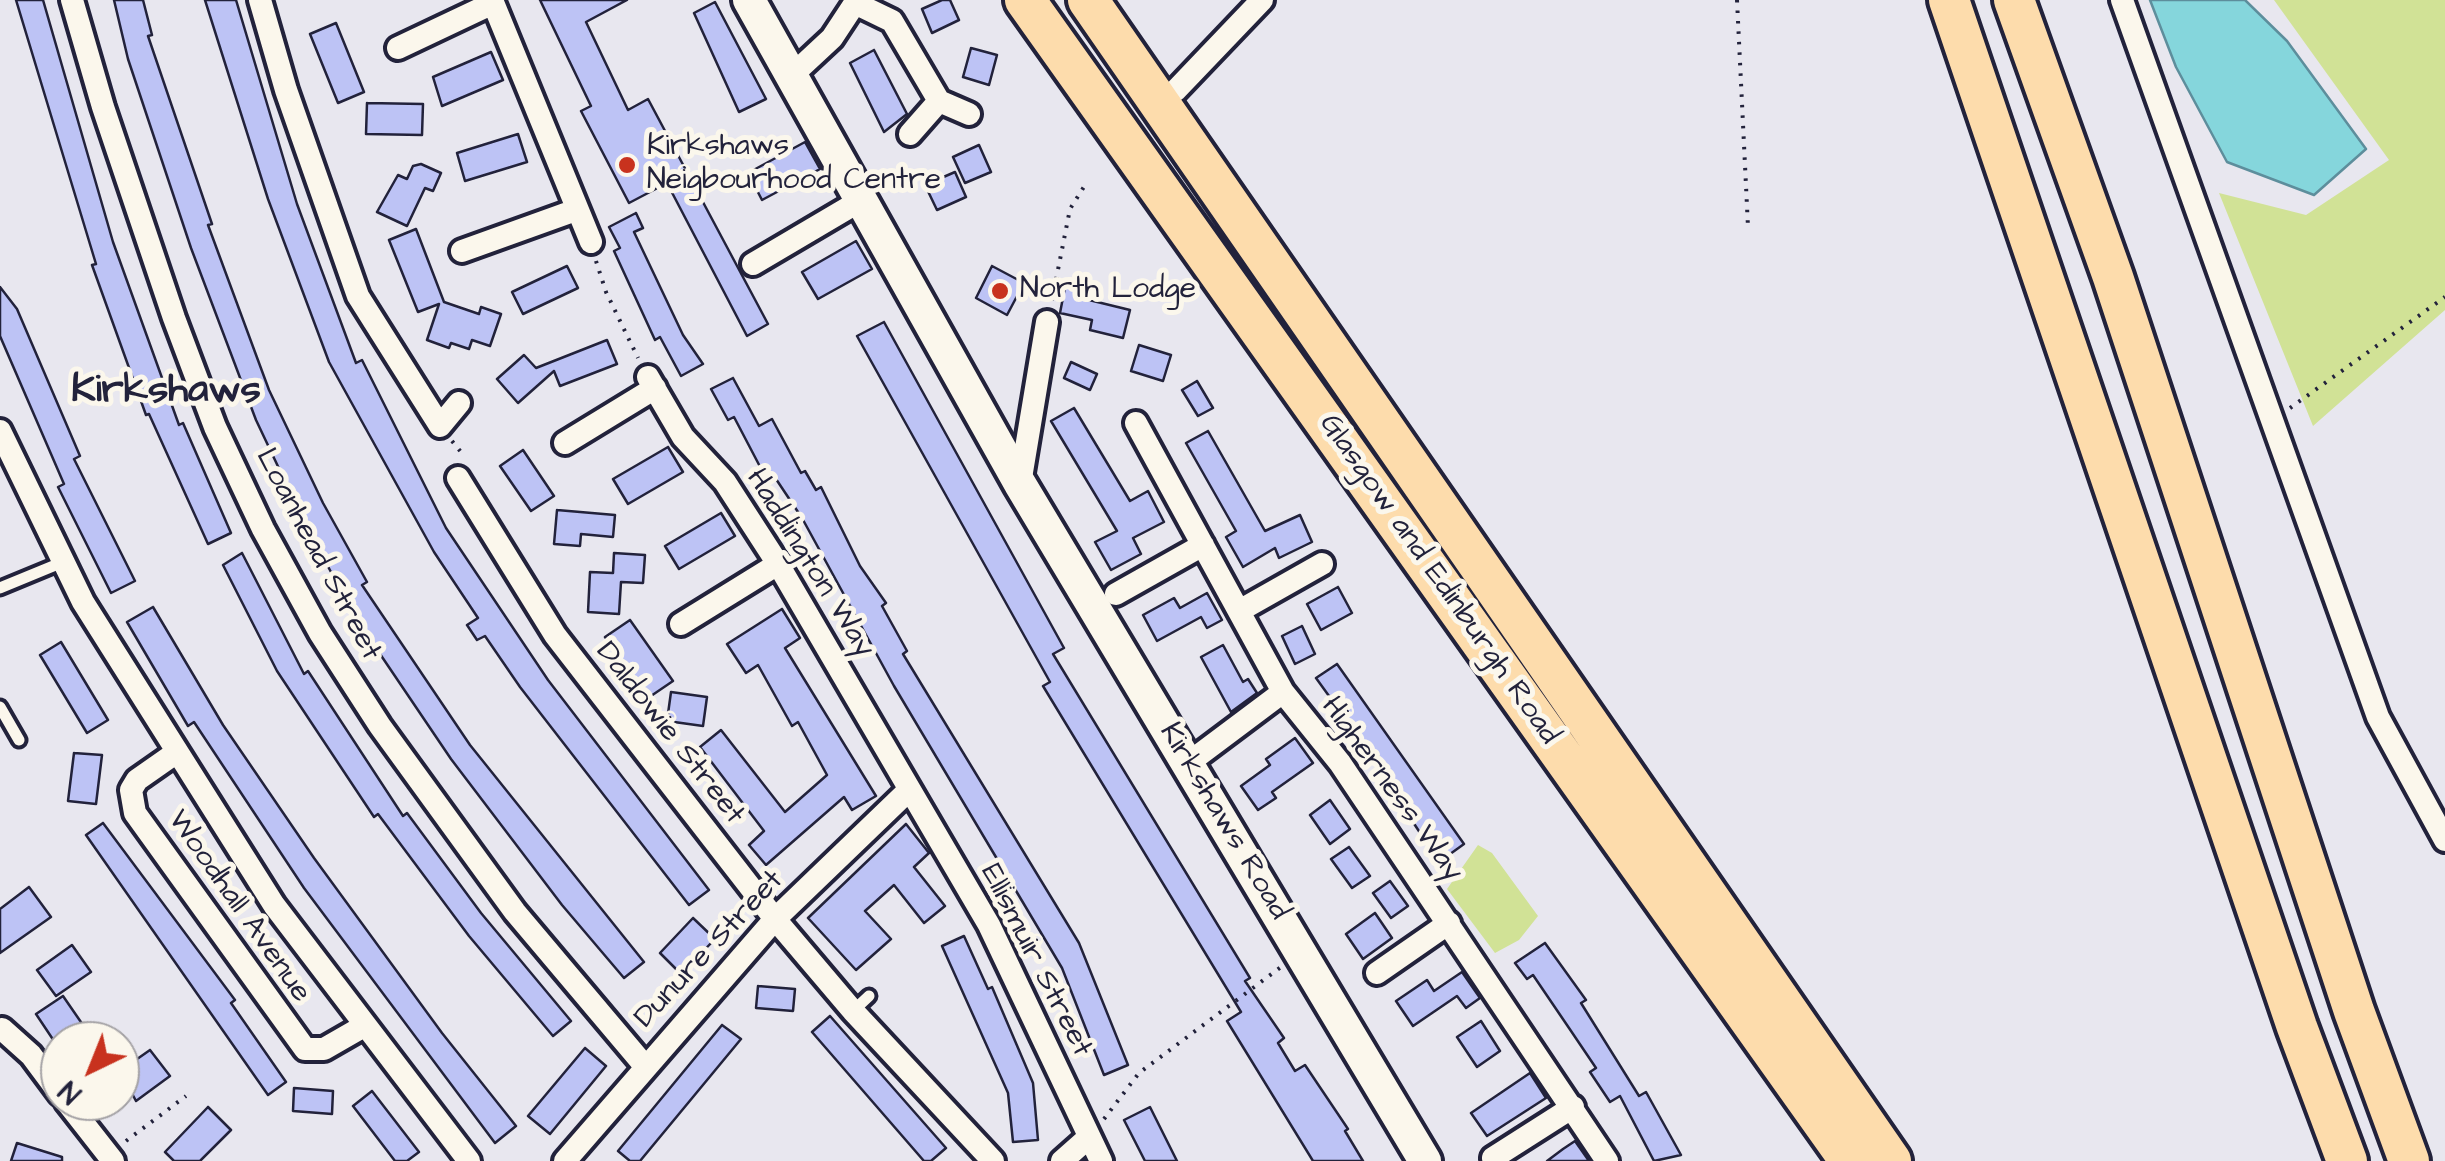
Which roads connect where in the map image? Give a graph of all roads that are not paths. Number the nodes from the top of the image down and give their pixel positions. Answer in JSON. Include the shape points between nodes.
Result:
{"nodes":[{"id":1,"x":72,"y":0,"type":"edge"},
{"id":2,"x":260,"y":0,"type":"edge"},
{"id":3,"x":748,"y":0,"type":"edge"},
{"id":4,"x":1025,"y":0,"type":"edge"},
{"id":5,"x":1088,"y":0,"type":"edge"},
{"id":6,"x":1262,"y":0,"type":"edge"},
{"id":7,"x":1948,"y":0,"type":"edge"},
{"id":8,"x":2014,"y":0,"type":"edge"},
{"id":9,"x":2122,"y":0,"type":"edge"},
{"id":10,"x":492,"y":1,"type":"edge"},
{"id":11,"x":857,"y":2,"type":"edge"},
{"id":12,"x":398,"y":48,"type":"dead end"},
{"id":13,"x":789,"y":78,"type":"junction"},
{"id":14,"x":1160,"y":100,"type":"junction"},
{"id":15,"x":938,"y":101,"type":"junction"},
{"id":16,"x":969,"y":114,"type":"dead end"},
{"id":17,"x":910,"y":134,"type":"dead end"},
{"id":18,"x":858,"y":202,"type":"junction"},
{"id":19,"x":576,"y":210,"type":"junction"},
{"id":20,"x":590,"y":242,"type":"road end"},
{"id":21,"x":462,"y":251,"type":"dead end"},
{"id":22,"x":753,"y":264,"type":"dead end"},
{"id":23,"x":1047,"y":322,"type":"road end"},
{"id":24,"x":459,"y":402,"type":"dead end"},
{"id":25,"x":1136,"y":423,"type":"dead end"},
{"id":26,"x":0,"y":431,"type":"edge"},
{"id":27,"x":566,"y":443,"type":"dead end"},
{"id":28,"x":8,"y":468,"type":"edge"},
{"id":29,"x":458,"y":478,"type":"road end"},
{"id":30,"x":1020,"y":484,"type":"junction"},
{"id":31,"x":1202,"y":544,"type":"junction"},
{"id":32,"x":63,"y":562,"type":"junction"},
{"id":33,"x":778,"y":564,"type":"junction"},
{"id":34,"x":1322,"y":564,"type":"dead end"},
{"id":35,"x":0,"y":588,"type":"edge"},
{"id":36,"x":1116,"y":594,"type":"dead end"},
{"id":37,"x":1239,"y":611,"type":"junction"},
{"id":38,"x":681,"y":624,"type":"dead end"},
{"id":39,"x":1283,"y":692,"type":"junction"},
{"id":40,"x":0,"y":707,"type":"edge"},
{"id":41,"x":18,"y":740,"type":"dead end"},
{"id":42,"x":177,"y":752,"type":"junction"},
{"id":43,"x":1187,"y":764,"type":"junction"},
{"id":44,"x":909,"y":790,"type":"junction"},
{"id":45,"x":2445,"y":840,"type":"edge"},
{"id":46,"x":775,"y":920,"type":"junction"},
{"id":47,"x":1449,"y":923,"type":"junction"},
{"id":48,"x":1377,"y":973,"type":"dead end"},
{"id":49,"x":364,"y":1026,"type":"junction"},
{"id":50,"x":2,"y":1030,"type":"dead end"},
{"id":51,"x":644,"y":1065,"type":"junction"},
{"id":52,"x":40,"y":1068,"type":"edge"},
{"id":53,"x":1573,"y":1106,"type":"junction"},
{"id":54,"x":79,"y":1121,"type":"edge"},
{"id":55,"x":1088,"y":1138,"type":"junction"},
{"id":56,"x":102,"y":1157,"type":"edge"},
{"id":57,"x":1492,"y":1158,"type":"dead end"},
{"id":58,"x":470,"y":1161,"type":"edge"},
{"id":59,"x":565,"y":1161,"type":"edge"},
{"id":60,"x":993,"y":1161,"type":"edge"},
{"id":61,"x":1062,"y":1161,"type":"edge"},
{"id":62,"x":1102,"y":1161,"type":"edge"},
{"id":63,"x":1425,"y":1161,"type":"edge"},
{"id":64,"x":1607,"y":1161,"type":"edge"},
{"id":65,"x":1850,"y":1161,"type":"edge"},
{"id":66,"x":1891,"y":1161,"type":"edge"},
{"id":67,"x":2347,"y":1161,"type":"edge"},
{"id":68,"x":2410,"y":1161,"type":"edge"}],
"edges":[{"from":1,"to":51,"type":"street","name":"Loanhead Street","via":[[174,318],[263,529],[380,726],[515,912]]},
{"from":2,"to":24,"type":"street","via":[[358,296],[440,426]]},
{"from":3,"to":13,"type":"street","name":"Kirkshaws Road"},
{"from":4,"to":65,"type":"highway","name":"Glasgow and Edinburgh Road"},
{"from":5,"to":14,"type":"highway","name":"Glasgow and Edinburgh Road"},
{"from":6,"to":14,"type":"street"},
{"from":7,"to":67,"type":"highway"},
{"from":8,"to":68,"type":"highway"},
{"from":9,"to":45,"type":"street","via":[[2378,717]]},
{"from":10,"to":12,"type":"street"},
{"from":10,"to":19,"type":"street"},
{"from":11,"to":13,"type":"street","via":[[832,38]]},
{"from":11,"to":15,"type":"street","via":[[892,21]]},
{"from":13,"to":18,"type":"street","name":"Kirkshaws Road"},
{"from":14,"to":66,"type":"highway","name":"Glasgow and Edinburgh Road"},
{"from":15,"to":16,"type":"street"},
{"from":15,"to":17,"type":"street"},
{"from":18,"to":22,"type":"street"},
{"from":18,"to":30,"type":"street","name":"Kirkshaws Road"},
{"from":19,"to":20,"type":"street"},
{"from":19,"to":21,"type":"street"},
{"from":23,"to":30,"type":"street"},
{"from":25,"to":31,"type":"street","name":"Higherness Way"},
{"from":26,"to":28,"type":"street","name":"Woodhall Avenue"},
{"from":27,"to":33,"type":"street","name":"Haddington Way","via":[[651,383],[683,438],[725,482]]},
{"from":28,"to":32,"type":"street","name":"Woodhall Avenue"},
{"from":29,"to":46,"type":"street","name":"Daldowie Street","via":[[554,635]]},
{"from":30,"to":43,"type":"street","name":"Kirkshaws Road"},
{"from":31,"to":36,"type":"street"},
{"from":31,"to":37,"type":"street","name":"Higherness Way"},
{"from":32,"to":35,"type":"lane"},
{"from":32,"to":42,"type":"street","name":"Woodhall Avenue"},
{"from":33,"to":38,"type":"street"},
{"from":33,"to":44,"type":"street","name":"Haddington Way"},
{"from":34,"to":37,"type":"street"},
{"from":37,"to":39,"type":"street","name":"Higherness Way"},
{"from":39,"to":43,"type":"street"},
{"from":39,"to":47,"type":"street","name":"Higherness Way"},
{"from":40,"to":41,"type":"lane"},
{"from":42,"to":49,"type":"street","name":"Woodhall Avenue","via":[[274,905]]},
{"from":42,"to":49,"type":"street","name":"Woodhall Avenue","via":[[131,790],[135,813],[305,1049],[324,1049]]},
{"from":43,"to":63,"type":"street","name":"Kirkshaws Road"},
{"from":44,"to":46,"type":"street","name":"Dunure Street"},
{"from":44,"to":55,"type":"street","name":"Ellismuir Street","via":[[989,925]]},
{"from":46,"to":51,"type":"street","name":"Dunure Street"},
{"from":46,"to":60,"type":"street","name":"Daldowie Street","via":[[861,1004]]},
{"from":47,"to":48,"type":"street","name":"Higherness Way"},
{"from":47,"to":53,"type":"street","name":"Higherness Way"},
{"from":49,"to":58,"type":"street","name":"Woodhall Avenue"},
{"from":50,"to":52,"type":"street"},
{"from":51,"to":59,"type":"street","name":"Dunure Street"},
{"from":53,"to":57,"type":"street"},
{"from":53,"to":64,"type":"street","name":"Higherness Way"},
{"from":54,"to":56,"type":"street"},
{"from":55,"to":61,"type":"street"},
{"from":55,"to":62,"type":"street","name":"Ellismuir Street"}]}
